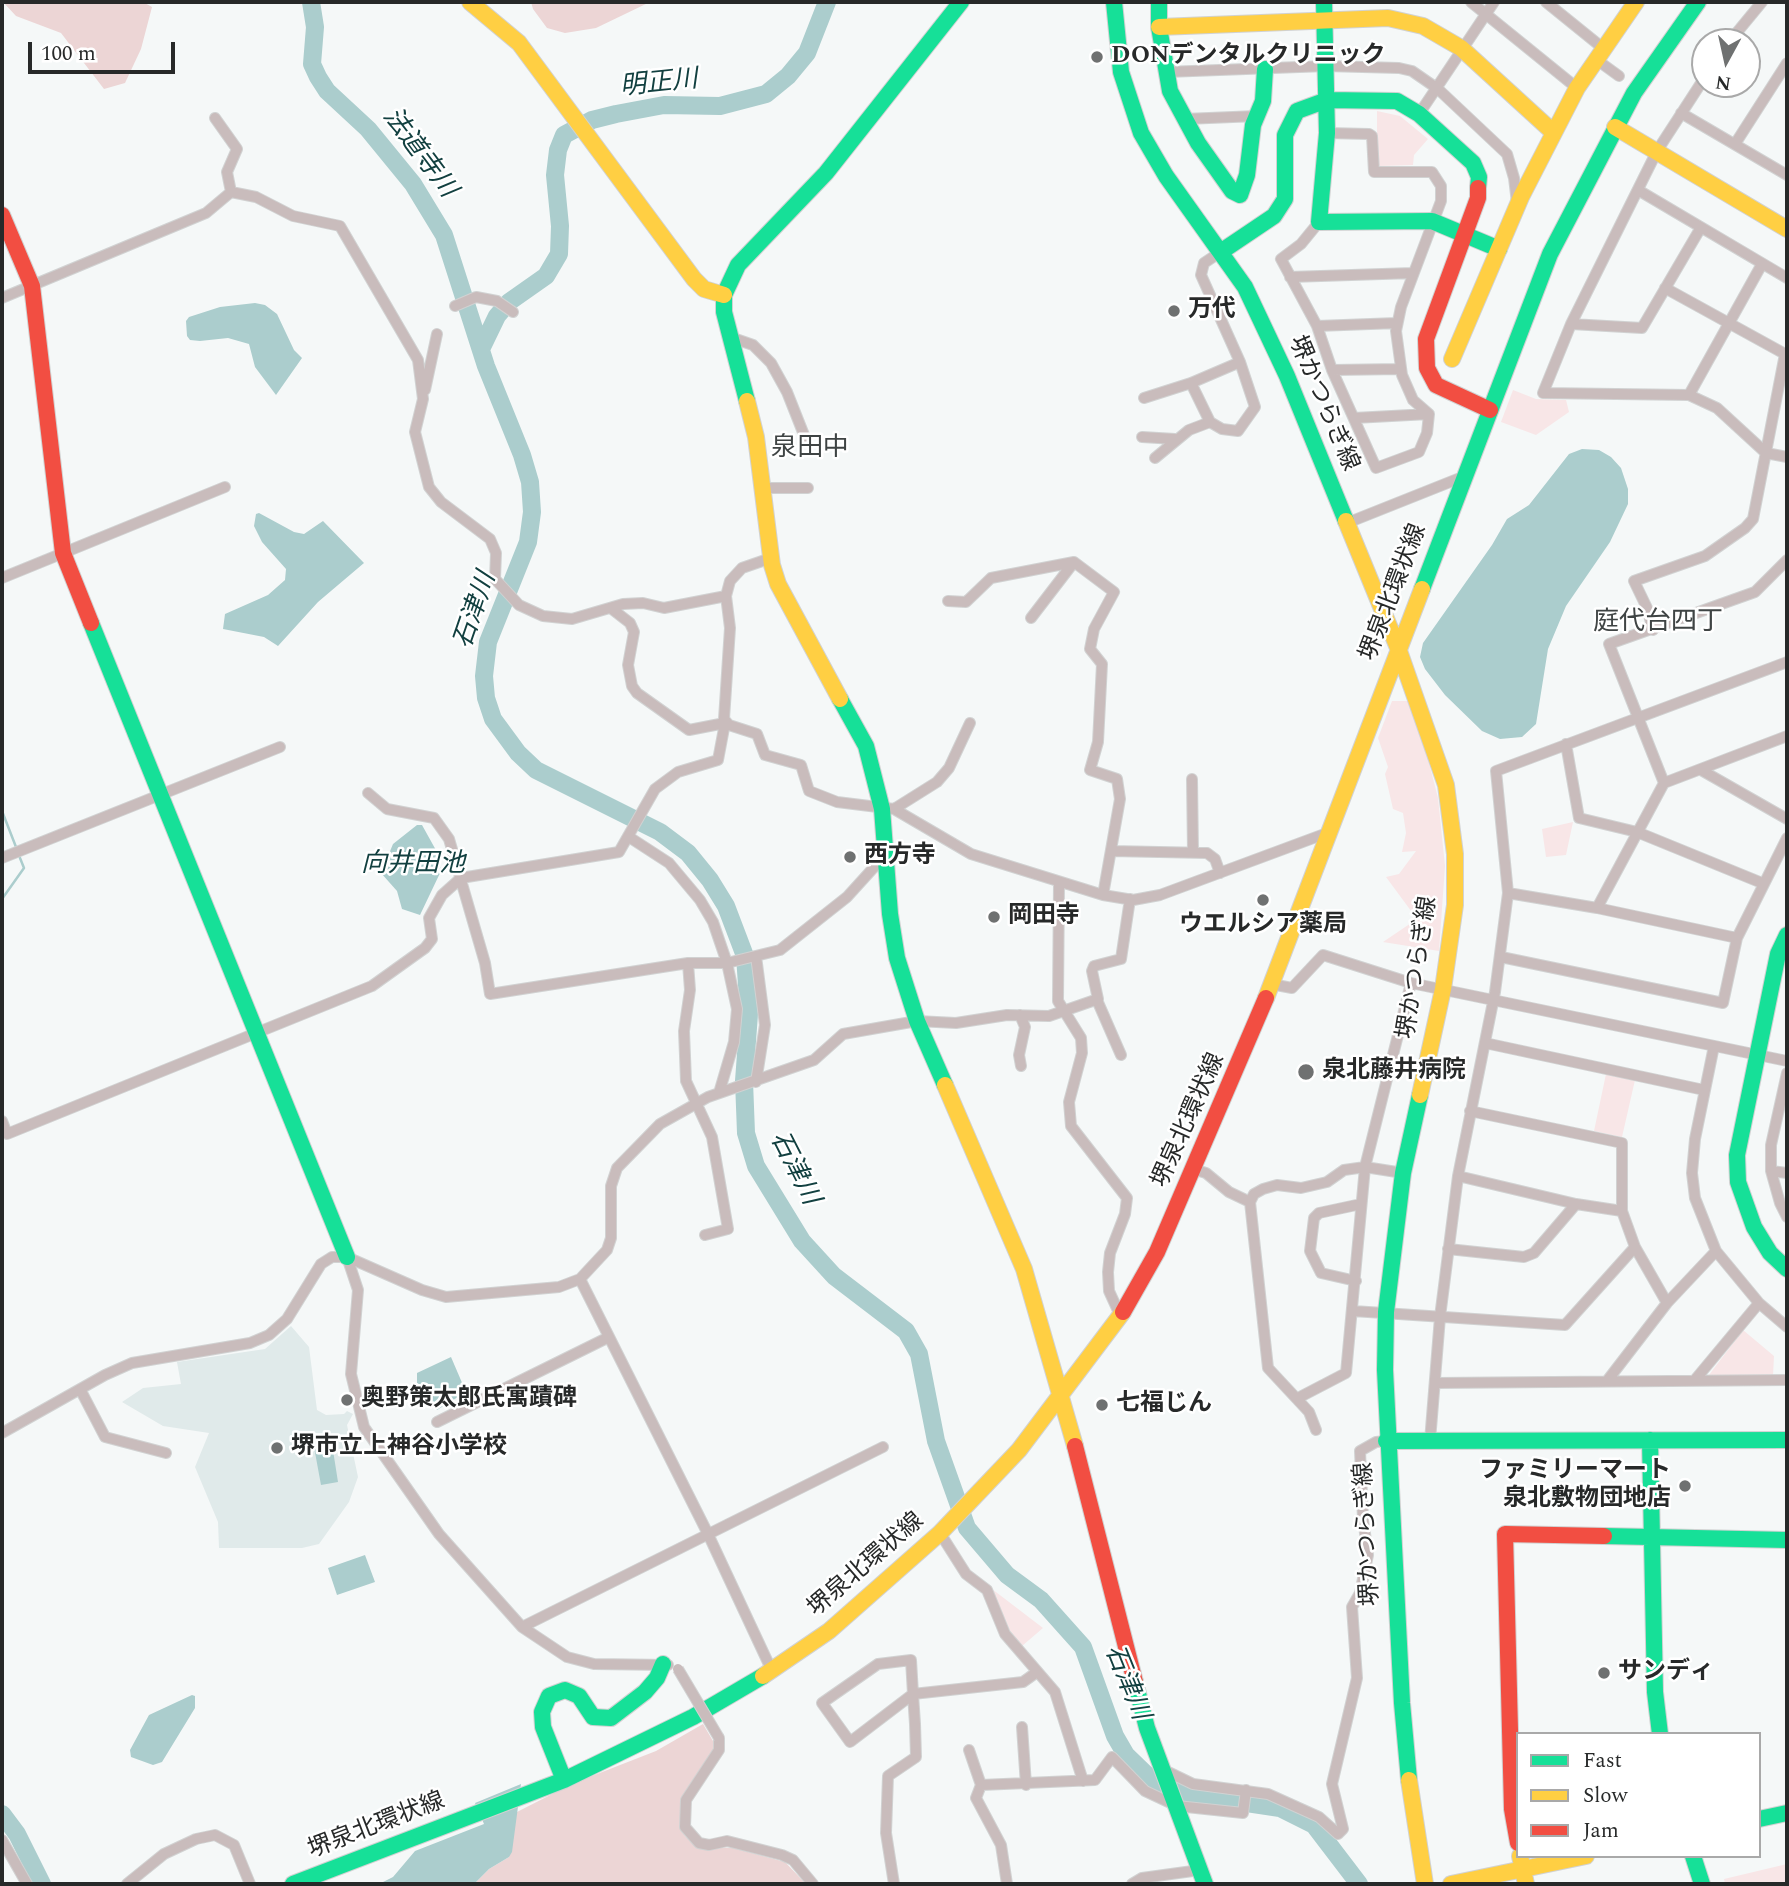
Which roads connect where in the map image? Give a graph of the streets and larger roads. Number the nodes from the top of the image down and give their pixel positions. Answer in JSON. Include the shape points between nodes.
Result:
{"nodes":[{"id":1,"x":470,"y":2,"type":"edge"},
{"id":2,"x":961,"y":2,"type":"edge"},
{"id":3,"x":1114,"y":2,"type":"edge"},
{"id":4,"x":1159,"y":2,"type":"edge"},
{"id":5,"x":1324,"y":2,"type":"edge"},
{"id":6,"x":1471,"y":2,"type":"edge"},
{"id":7,"x":1494,"y":2,"type":"edge"},
{"id":8,"x":1546,"y":2,"type":"edge"},
{"id":9,"x":1698,"y":2,"type":"edge"},
{"id":10,"x":1762,"y":2,"type":"edge"},
{"id":11,"x":1629,"y":4,"type":"edge"},
{"id":12,"x":1486,"y":11,"type":"junction"},
{"id":13,"x":1324,"y":21,"type":"junction"},
{"id":14,"x":1158,"y":27,"type":"junction"},
{"id":15,"x":1741,"y":28,"type":"edge"},
{"id":16,"x":1461,"y":48,"type":"junction"},
{"id":17,"x":1600,"y":54,"type":"junction"},
{"id":18,"x":1787,"y":63,"type":"edge"},
{"id":19,"x":1326,"y":66,"type":"junction"},
{"id":20,"x":1265,"y":69,"type":"junction"},
{"id":21,"x":1166,"y":72,"type":"junction"},
{"id":22,"x":1619,"y":76,"type":"dead end"},
{"id":23,"x":1577,"y":88,"type":"junction"},
{"id":24,"x":1438,"y":89,"type":"junction"},
{"id":25,"x":1691,"y":98,"type":"edge"},
{"id":26,"x":1327,"y":100,"type":"junction"},
{"id":27,"x":1681,"y":113,"type":"junction"},
{"id":28,"x":1419,"y":114,"type":"junction"},
{"id":29,"x":1257,"y":116,"type":"junction"},
{"id":30,"x":215,"y":118,"type":"dead end"},
{"id":31,"x":1185,"y":119,"type":"junction"},
{"id":32,"x":1615,"y":127,"type":"junction"},
{"id":33,"x":1327,"y":133,"type":"junction"},
{"id":34,"x":1554,"y":133,"type":"junction"},
{"id":35,"x":1735,"y":144,"type":"junction"},
{"id":36,"x":1657,"y":151,"type":"junction"},
{"id":37,"x":1787,"y":175,"type":"edge"},
{"id":38,"x":1638,"y":190,"type":"junction"},
{"id":39,"x":231,"y":192,"type":"junction"},
{"id":40,"x":1517,"y":206,"type":"junction"},
{"id":41,"x":2,"y":215,"type":"edge"},
{"id":42,"x":1432,"y":221,"type":"junction"},
{"id":43,"x":1319,"y":222,"type":"junction"},
{"id":44,"x":1700,"y":229,"type":"junction"},
{"id":45,"x":1787,"y":229,"type":"edge"},
{"id":46,"x":1464,"y":235,"type":"junction"},
{"id":47,"x":1499,"y":249,"type":"junction"},
{"id":48,"x":1222,"y":251,"type":"junction"},
{"id":49,"x":1762,"y":264,"type":"junction"},
{"id":50,"x":1413,"y":273,"type":"junction"},
{"id":51,"x":1290,"y":276,"type":"junction"},
{"id":52,"x":1787,"y":278,"type":"edge"},
{"id":53,"x":32,"y":286,"type":"junction"},
{"id":54,"x":1665,"y":288,"type":"junction"},
{"id":55,"x":724,"y":295,"type":"junction"},
{"id":56,"x":2,"y":298,"type":"edge"},
{"id":57,"x":455,"y":306,"type":"dead end"},
{"id":58,"x":513,"y":312,"type":"dead end"},
{"id":59,"x":1397,"y":323,"type":"junction"},
{"id":60,"x":1571,"y":324,"type":"junction"},
{"id":61,"x":1729,"y":324,"type":"junction"},
{"id":62,"x":1317,"y":326,"type":"junction"},
{"id":63,"x":437,"y":334,"type":"dead end"},
{"id":64,"x":730,"y":337,"type":"junction"},
{"id":65,"x":1452,"y":359,"type":"dead end"},
{"id":66,"x":1240,"y":362,"type":"junction"},
{"id":67,"x":1401,"y":369,"type":"junction"},
{"id":68,"x":1332,"y":370,"type":"junction"},
{"id":69,"x":1191,"y":383,"type":"junction"},
{"id":70,"x":1689,"y":395,"type":"junction"},
{"id":71,"x":1144,"y":398,"type":"dead end"},
{"id":72,"x":423,"y":399,"type":"junction"},
{"id":73,"x":1490,"y":410,"type":"junction"},
{"id":74,"x":1429,"y":414,"type":"junction"},
{"id":75,"x":1354,"y":418,"type":"junction"},
{"id":76,"x":1210,"y":422,"type":"junction"},
{"id":77,"x":1142,"y":437,"type":"dead end"},
{"id":78,"x":1175,"y":439,"type":"junction"},
{"id":79,"x":806,"y":440,"type":"dead end"},
{"id":80,"x":1766,"y":453,"type":"junction"},
{"id":81,"x":1787,"y":457,"type":"edge"},
{"id":82,"x":1155,"y":458,"type":"dead end"},
{"id":83,"x":1465,"y":476,"type":"junction"},
{"id":84,"x":225,"y":487,"type":"dead end"},
{"id":85,"x":762,"y":488,"type":"junction"},
{"id":86,"x":807,"y":488,"type":"dead end"},
{"id":87,"x":1347,"y":523,"type":"junction"},
{"id":88,"x":63,"y":553,"type":"junction"},
{"id":89,"x":771,"y":558,"type":"junction"},
{"id":90,"x":1787,"y":560,"type":"edge"},
{"id":91,"x":1074,"y":562,"type":"junction"},
{"id":92,"x":2,"y":578,"type":"edge"},
{"id":93,"x":726,"y":596,"type":"junction"},
{"id":94,"x":948,"y":601,"type":"dead end"},
{"id":95,"x":612,"y":609,"type":"junction"},
{"id":96,"x":1031,"y":618,"type":"dead end"},
{"id":97,"x":1653,"y":630,"type":"junction"},
{"id":98,"x":1398,"y":648,"type":"junction"},
{"id":99,"x":1787,"y":662,"type":"edge"},
{"id":100,"x":1637,"y":720,"type":"junction"},
{"id":101,"x":725,"y":723,"type":"junction"},
{"id":102,"x":970,"y":723,"type":"dead end"},
{"id":103,"x":1787,"y":736,"type":"edge"},
{"id":104,"x":1566,"y":744,"type":"junction"},
{"id":105,"x":280,"y":747,"type":"dead end"},
{"id":106,"x":1701,"y":770,"type":"junction"},
{"id":107,"x":1192,"y":779,"type":"dead end"},
{"id":108,"x":1664,"y":783,"type":"junction"},
{"id":109,"x":160,"y":793,"type":"junction"},
{"id":110,"x":368,"y":793,"type":"dead end"},
{"id":111,"x":888,"y":809,"type":"junction"},
{"id":112,"x":1787,"y":818,"type":"edge"},
{"id":113,"x":1637,"y":832,"type":"junction"},
{"id":114,"x":1327,"y":833,"type":"junction"},
{"id":115,"x":629,"y":837,"type":"junction"},
{"id":116,"x":1787,"y":838,"type":"edge"},
{"id":117,"x":1111,"y":851,"type":"junction"},
{"id":118,"x":1193,"y":852,"type":"junction"},
{"id":119,"x":886,"y":854,"type":"junction"},
{"id":120,"x":2,"y":858,"type":"edge"},
{"id":121,"x":1220,"y":873,"type":"junction"},
{"id":122,"x":461,"y":878,"type":"junction"},
{"id":123,"x":1059,"y":883,"type":"junction"},
{"id":124,"x":1762,"y":883,"type":"junction"},
{"id":125,"x":1508,"y":893,"type":"junction"},
{"id":126,"x":1104,"y":895,"type":"junction"},
{"id":127,"x":1130,"y":899,"type":"junction"},
{"id":128,"x":1597,"y":908,"type":"junction"},
{"id":129,"x":1787,"y":935,"type":"edge"},
{"id":130,"x":1737,"y":938,"type":"junction"},
{"id":131,"x":780,"y":950,"type":"junction"},
{"id":132,"x":755,"y":956,"type":"junction"},
{"id":133,"x":1501,"y":957,"type":"junction"},
{"id":134,"x":688,"y":963,"type":"junction"},
{"id":135,"x":727,"y":963,"type":"junction"},
{"id":136,"x":758,"y":970,"type":"junction"},
{"id":137,"x":1411,"y":983,"type":"junction"},
{"id":138,"x":1271,"y":984,"type":"junction"},
{"id":139,"x":1443,"y":989,"type":"junction"},
{"id":140,"x":1493,"y":999,"type":"junction"},
{"id":141,"x":1097,"y":1000,"type":"junction"},
{"id":142,"x":1064,"y":1013,"type":"junction"},
{"id":143,"x":1020,"y":1015,"type":"junction"},
{"id":144,"x":917,"y":1021,"type":"junction"},
{"id":145,"x":257,"y":1032,"type":"junction"},
{"id":146,"x":1485,"y":1043,"type":"junction"},
{"id":147,"x":1714,"y":1046,"type":"junction"},
{"id":148,"x":1121,"y":1055,"type":"dead end"},
{"id":149,"x":1756,"y":1055,"type":"junction"},
{"id":150,"x":1787,"y":1061,"type":"edge"},
{"id":151,"x":1021,"y":1066,"type":"dead end"},
{"id":152,"x":1787,"y":1073,"type":"edge"},
{"id":153,"x":755,"y":1082,"type":"junction"},
{"id":154,"x":1704,"y":1090,"type":"junction"},
{"id":155,"x":720,"y":1093,"type":"junction"},
{"id":156,"x":695,"y":1105,"type":"junction"},
{"id":157,"x":1470,"y":1111,"type":"junction"},
{"id":158,"x":1782,"y":1116,"type":"edge"},
{"id":159,"x":2,"y":1121,"type":"edge"},
{"id":160,"x":1365,"y":1167,"type":"junction"},
{"id":161,"x":1193,"y":1169,"type":"junction"},
{"id":162,"x":1771,"y":1171,"type":"junction"},
{"id":163,"x":1403,"y":1173,"type":"junction"},
{"id":164,"x":1787,"y":1173,"type":"edge"},
{"id":165,"x":1458,"y":1176,"type":"junction"},
{"id":166,"x":1250,"y":1202,"type":"junction"},
{"id":167,"x":1362,"y":1204,"type":"junction"},
{"id":168,"x":1576,"y":1204,"type":"junction"},
{"id":169,"x":1622,"y":1211,"type":"junction"},
{"id":170,"x":1787,"y":1217,"type":"edge"},
{"id":171,"x":705,"y":1235,"type":"dead end"},
{"id":172,"x":1635,"y":1247,"type":"junction"},
{"id":173,"x":1448,"y":1249,"type":"junction"},
{"id":174,"x":1716,"y":1251,"type":"junction"},
{"id":175,"x":348,"y":1257,"type":"junction"},
{"id":176,"x":1787,"y":1269,"type":"edge"},
{"id":177,"x":580,"y":1279,"type":"junction"},
{"id":178,"x":1356,"y":1281,"type":"junction"},
{"id":179,"x":1667,"y":1303,"type":"junction"},
{"id":180,"x":1759,"y":1303,"type":"junction"},
{"id":181,"x":1353,"y":1311,"type":"junction"},
{"id":182,"x":1386,"y":1312,"type":"junction"},
{"id":183,"x":1120,"y":1315,"type":"junction"},
{"id":184,"x":1440,"y":1317,"type":"junction"},
{"id":185,"x":1787,"y":1327,"type":"edge"},
{"id":186,"x":609,"y":1337,"type":"junction"},
{"id":187,"x":1787,"y":1380,"type":"edge"},
{"id":188,"x":1607,"y":1381,"type":"junction"},
{"id":189,"x":1694,"y":1381,"type":"junction"},
{"id":190,"x":1436,"y":1383,"type":"junction"},
{"id":191,"x":80,"y":1389,"type":"junction"},
{"id":192,"x":1062,"y":1396,"type":"junction"},
{"id":193,"x":1298,"y":1398,"type":"junction"},
{"id":194,"x":437,"y":1422,"type":"dead end"},
{"id":195,"x":1316,"y":1430,"type":"dead end"},
{"id":196,"x":2,"y":1433,"type":"edge"},
{"id":197,"x":1650,"y":1440,"type":"junction"},
{"id":198,"x":1787,"y":1440,"type":"edge"},
{"id":199,"x":1387,"y":1441,"type":"junction"},
{"id":200,"x":1430,"y":1441,"type":"junction"},
{"id":201,"x":883,"y":1447,"type":"dead end"},
{"id":202,"x":166,"y":1452,"type":"dead end"},
{"id":203,"x":940,"y":1533,"type":"junction"},
{"id":204,"x":708,"y":1534,"type":"junction"},
{"id":205,"x":1653,"y":1537,"type":"junction"},
{"id":206,"x":1787,"y":1540,"type":"edge"},
{"id":207,"x":522,"y":1626,"type":"junction"},
{"id":208,"x":671,"y":1666,"type":"junction"},
{"id":209,"x":772,"y":1671,"type":"junction"},
{"id":210,"x":1037,"y":1672,"type":"junction"},
{"id":211,"x":913,"y":1694,"type":"junction"},
{"id":212,"x":1022,"y":1727,"type":"dead end"},
{"id":213,"x":1660,"y":1732,"type":"edge"},
{"id":214,"x":969,"y":1750,"type":"dead end"},
{"id":215,"x":1164,"y":1771,"type":"junction"},
{"id":216,"x":1083,"y":1781,"type":"junction"},
{"id":217,"x":559,"y":1782,"type":"junction"},
{"id":218,"x":981,"y":1785,"type":"junction"},
{"id":219,"x":1026,"y":1785,"type":"junction"},
{"id":220,"x":1246,"y":1790,"type":"junction"},
{"id":221,"x":1177,"y":1805,"type":"junction"},
{"id":222,"x":1787,"y":1812,"type":"edge"},
{"id":223,"x":1761,"y":1818,"type":"edge"},
{"id":224,"x":1516,"y":1832,"type":"edge"},
{"id":225,"x":2,"y":1840,"type":"edge"},
{"id":226,"x":1577,"y":1858,"type":"edge"},
{"id":227,"x":1694,"y":1858,"type":"edge"},
{"id":228,"x":1523,"y":1870,"type":"edge"},
{"id":229,"x":1202,"y":1877,"type":"edge"},
{"id":230,"x":328,"y":1878,"type":"edge"},
{"id":231,"x":27,"y":1884,"type":"edge"},
{"id":232,"x":127,"y":1884,"type":"edge"},
{"id":233,"x":250,"y":1884,"type":"edge"},
{"id":234,"x":293,"y":1884,"type":"edge"},
{"id":235,"x":813,"y":1884,"type":"edge"},
{"id":236,"x":894,"y":1884,"type":"edge"},
{"id":237,"x":1007,"y":1884,"type":"edge"},
{"id":238,"x":1132,"y":1884,"type":"edge"},
{"id":239,"x":1425,"y":1884,"type":"edge"},
{"id":240,"x":1451,"y":1884,"type":"edge"},
{"id":241,"x":1702,"y":1884,"type":"edge"}],
"edges":[{"from":1,"to":55,"type":"street","via":[[519,43],[694,279],[704,289]]},
{"from":2,"to":55,"type":"street","via":[[825,173],[738,265]]},
{"from":3,"to":48,"type":"street","name":"堺かつらぎ線","via":[[1121,72],[1141,133],[1166,176]]},
{"from":4,"to":14,"type":"street"},
{"from":5,"to":13,"type":"street"},
{"from":6,"to":12,"type":"street"},
{"from":7,"to":12,"type":"street"},
{"from":8,"to":17,"type":"street"},
{"from":9,"to":32,"type":"street","name":"堺泉北環状線"},
{"from":10,"to":15,"type":"street"},
{"from":11,"to":17,"type":"street"},
{"from":12,"to":16,"type":"street"},
{"from":12,"to":23,"type":"street"},
{"from":13,"to":14,"type":"street"},
{"from":13,"to":16,"type":"street","via":[[1388,18],[1423,26]]},
{"from":13,"to":19,"type":"street"},
{"from":14,"to":21,"type":"street"},
{"from":16,"to":24,"type":"street"},
{"from":16,"to":34,"type":"street"},
{"from":17,"to":22,"type":"street"},
{"from":17,"to":23,"type":"street"},
{"from":18,"to":35,"type":"street"},
{"from":19,"to":20,"type":"street"},
{"from":19,"to":24,"type":"street","via":[[1399,68],[1412,71]]},
{"from":19,"to":26,"type":"street"},
{"from":20,"to":21,"type":"street"},
{"from":20,"to":29,"type":"street"},
{"from":21,"to":31,"type":"street"},
{"from":23,"to":34,"type":"street"},
{"from":24,"to":28,"type":"street"},
{"from":24,"to":40,"type":"street","via":[[1507,154]]},
{"from":25,"to":27,"type":"street"},
{"from":26,"to":28,"type":"street","via":[[1396,101]]},
{"from":26,"to":33,"type":"street"},
{"from":26,"to":48,"type":"street","via":[[1297,111],[1285,135],[1285,199],[1274,216]]},
{"from":27,"to":35,"type":"street"},
{"from":27,"to":36,"type":"street"},
{"from":28,"to":46,"type":"street","via":[[1473,163],[1479,177],[1478,198]]},
{"from":29,"to":31,"type":"street"},
{"from":29,"to":31,"type":"street","via":[[1240,195],[1232,191]]},
{"from":30,"to":39,"type":"street","via":[[237,149],[227,172]]},
{"from":32,"to":36,"type":"street"},
{"from":32,"to":73,"type":"street","name":"堺泉北環状線","via":[[1550,254]]},
{"from":33,"to":42,"type":"street","via":[[1372,136],[1374,172],[1432,172],[1442,194]]},
{"from":33,"to":43,"type":"street"},
{"from":34,"to":40,"type":"street"},
{"from":35,"to":37,"type":"street"},
{"from":36,"to":38,"type":"street"},
{"from":36,"to":45,"type":"street"},
{"from":38,"to":44,"type":"street"},
{"from":38,"to":60,"type":"street"},
{"from":39,"to":53,"type":"street","via":[[206,213]]},
{"from":39,"to":72,"type":"street","via":[[256,197],[293,216],[341,226],[418,360]]},
{"from":40,"to":47,"type":"street"},
{"from":41,"to":53,"type":"street"},
{"from":42,"to":43,"type":"street"},
{"from":42,"to":46,"type":"street"},
{"from":42,"to":50,"type":"street"},
{"from":43,"to":51,"type":"street","via":[[1281,259]]},
{"from":44,"to":49,"type":"street"},
{"from":44,"to":54,"type":"street"},
{"from":46,"to":47,"type":"street"},
{"from":46,"to":73,"type":"street","via":[[1426,339],[1427,368],[1436,385]]},
{"from":47,"to":65,"type":"street"},
{"from":48,"to":66,"type":"street","via":[[1204,262],[1201,275]]},
{"from":48,"to":87,"type":"street","name":"堺かつらぎ線","via":[[1245,287],[1287,376]]},
{"from":49,"to":52,"type":"street"},
{"from":49,"to":61,"type":"street"},
{"from":50,"to":51,"type":"street"},
{"from":50,"to":59,"type":"street"},
{"from":51,"to":62,"type":"street"},
{"from":53,"to":56,"type":"street"},
{"from":53,"to":88,"type":"street"},
{"from":54,"to":60,"type":"street","via":[[1642,328]]},
{"from":54,"to":61,"type":"street"},
{"from":55,"to":64,"type":"street"},
{"from":57,"to":58,"type":"street","via":[[476,298],[497,301]]},
{"from":59,"to":62,"type":"street"},
{"from":59,"to":67,"type":"street"},
{"from":60,"to":70,"type":"street","via":[[1543,394]]},
{"from":61,"to":70,"type":"street"},
{"from":61,"to":80,"type":"street","via":[[1785,354]]},
{"from":62,"to":68,"type":"street"},
{"from":63,"to":72,"type":"street"},
{"from":64,"to":79,"type":"street","via":[[753,345],[771,363]]},
{"from":64,"to":85,"type":"street","via":[[756,438]]},
{"from":66,"to":69,"type":"street"},
{"from":66,"to":76,"type":"street","via":[[1255,407],[1238,431]]},
{"from":67,"to":68,"type":"street"},
{"from":67,"to":74,"type":"street","via":[[1412,400]]},
{"from":68,"to":75,"type":"street"},
{"from":69,"to":71,"type":"street"},
{"from":69,"to":76,"type":"street"},
{"from":70,"to":80,"type":"street","via":[[1717,408]]},
{"from":72,"to":95,"type":"street","via":[[415,432],[429,487],[441,502],[491,539],[496,553],[495,579],[519,605],[543,616],[572,619]]},
{"from":73,"to":83,"type":"street","name":"堺泉北環状線"},
{"from":74,"to":75,"type":"street"},
{"from":74,"to":75,"type":"street","via":[[1419,452],[1376,468]]},
{"from":76,"to":78,"type":"street"},
{"from":77,"to":78,"type":"street"},
{"from":78,"to":82,"type":"street"},
{"from":80,"to":81,"type":"street"},
{"from":80,"to":97,"type":"street","via":[[1753,519],[1745,528],[1705,556],[1634,581]]},
{"from":83,"to":87,"type":"street"},
{"from":83,"to":98,"type":"street","name":"堺泉北環状線"},
{"from":84,"to":88,"type":"street"},
{"from":85,"to":86,"type":"street"},
{"from":85,"to":89,"type":"street"},
{"from":87,"to":98,"type":"street","name":"堺かつらぎ線"},
{"from":88,"to":92,"type":"street"},
{"from":88,"to":109,"type":"street"},
{"from":89,"to":93,"type":"street","via":[[733,574]]},
{"from":89,"to":111,"type":"street","via":[[778,584],[866,746]]},
{"from":90,"to":97,"type":"street","via":[[1755,592]]},
{"from":91,"to":94,"type":"street","via":[[991,578],[966,602]]},
{"from":91,"to":96,"type":"street"},
{"from":91,"to":117,"type":"street","via":[[1114,592],[1094,629],[1090,649],[1102,664],[1098,742],[1090,770],[1116,779],[1120,799]]},
{"from":93,"to":95,"type":"street","via":[[664,608],[643,603]]},
{"from":93,"to":101,"type":"street","via":[[730,628]]},
{"from":95,"to":101,"type":"street","via":[[634,632],[628,676],[637,693],[689,730]]},
{"from":97,"to":100,"type":"street","via":[[1609,644]]},
{"from":98,"to":114,"type":"street","name":"堺泉北環状線"},
{"from":98,"to":139,"type":"street","name":"堺かつらぎ線","via":[[1446,785],[1455,854],[1455,905]]},
{"from":99,"to":100,"type":"street"},
{"from":100,"to":104,"type":"street"},
{"from":100,"to":108,"type":"street"},
{"from":101,"to":111,"type":"street","via":[[757,734],[770,758],[801,765],[808,792],[837,802]]},
{"from":101,"to":115,"type":"street","via":[[718,760],[678,772],[651,794]]},
{"from":102,"to":111,"type":"street","via":[[949,768],[937,782]]},
{"from":103,"to":106,"type":"street"},
{"from":104,"to":113,"type":"street","via":[[1579,818]]},
{"from":104,"to":125,"type":"street","via":[[1496,771]]},
{"from":105,"to":109,"type":"street"},
{"from":106,"to":108,"type":"street"},
{"from":106,"to":112,"type":"street"},
{"from":107,"to":118,"type":"street"},
{"from":108,"to":113,"type":"street"},
{"from":109,"to":120,"type":"street"},
{"from":109,"to":145,"type":"street"},
{"from":110,"to":122,"type":"street","via":[[387,808],[434,818],[449,839]]},
{"from":111,"to":119,"type":"street"},
{"from":111,"to":123,"type":"street","via":[[971,854]]},
{"from":113,"to":124,"type":"street"},
{"from":113,"to":128,"type":"street"},
{"from":114,"to":121,"type":"street"},
{"from":114,"to":138,"type":"street","name":"堺泉北環状線"},
{"from":115,"to":122,"type":"street","via":[[619,852]]},
{"from":115,"to":135,"type":"street","via":[[669,863],[700,900]]},
{"from":116,"to":124,"type":"street"},
{"from":117,"to":118,"type":"street"},
{"from":117,"to":126,"type":"street"},
{"from":118,"to":121,"type":"street","via":[[1215,859]]},
{"from":119,"to":131,"type":"street","via":[[847,897]]},
{"from":119,"to":144,"type":"street","via":[[897,958]]},
{"from":121,"to":127,"type":"street","via":[[1160,895]]},
{"from":122,"to":134,"type":"street","via":[[490,994]]},
{"from":122,"to":145,"type":"street","via":[[442,895],[429,918],[432,939],[425,948],[372,986]]},
{"from":123,"to":126,"type":"street"},
{"from":123,"to":142,"type":"street","via":[[1058,1001]]},
{"from":124,"to":130,"type":"street"},
{"from":125,"to":128,"type":"street"},
{"from":125,"to":133,"type":"street"},
{"from":126,"to":127,"type":"street"},
{"from":127,"to":141,"type":"street","via":[[1121,959],[1094,966],[1092,971]]},
{"from":128,"to":130,"type":"street"},
{"from":129,"to":149,"type":"street","via":[[1778,954]]},
{"from":130,"to":133,"type":"street","via":[[1723,1003]]},
{"from":131,"to":132,"type":"street"},
{"from":131,"to":136,"type":"street"},
{"from":132,"to":135,"type":"street"},
{"from":132,"to":136,"type":"street"},
{"from":133,"to":140,"type":"street"},
{"from":134,"to":135,"type":"street"},
{"from":134,"to":156,"type":"street","via":[[685,1067]]},
{"from":135,"to":155,"type":"street","via":[[737,1023]]},
{"from":136,"to":153,"type":"street","via":[[765,1026]]},
{"from":137,"to":138,"type":"street","via":[[1323,955],[1292,988]]},
{"from":137,"to":139,"type":"street"},
{"from":137,"to":160,"type":"street"},
{"from":138,"to":161,"type":"street","name":"堺泉北環状線"},
{"from":139,"to":140,"type":"street"},
{"from":139,"to":163,"type":"street","name":"堺かつらぎ線"},
{"from":140,"to":146,"type":"street"},
{"from":140,"to":147,"type":"street"},
{"from":141,"to":142,"type":"street"},
{"from":141,"to":148,"type":"street"},
{"from":142,"to":143,"type":"street"},
{"from":142,"to":183,"type":"street","via":[[1081,1038],[1082,1053],[1069,1102],[1071,1126],[1127,1198],[1108,1272],[1108,1291]]},
{"from":143,"to":144,"type":"street","via":[[956,1023]]},
{"from":143,"to":151,"type":"street","via":[[1025,1027]]},
{"from":144,"to":153,"type":"street","via":[[843,1034],[814,1060]]},
{"from":144,"to":192,"type":"street","via":[[1024,1269]]},
{"from":145,"to":159,"type":"street","via":[[7,1134]]},
{"from":145,"to":175,"type":"street"},
{"from":146,"to":154,"type":"street"},
{"from":146,"to":157,"type":"street"},
{"from":147,"to":149,"type":"street"},
{"from":147,"to":154,"type":"street"},
{"from":149,"to":150,"type":"street"},
{"from":149,"to":176,"type":"street","via":[[1738,1140],[1738,1182],[1754,1227]]},
{"from":152,"to":158,"type":"street"},
{"from":153,"to":155,"type":"street"},
{"from":154,"to":174,"type":"street","via":[[1692,1173],[1695,1198]]},
{"from":155,"to":156,"type":"street"},
{"from":156,"to":171,"type":"street","via":[[712,1137],[728,1228]]},
{"from":156,"to":177,"type":"street","via":[[660,1124],[617,1167],[611,1186],[611,1238],[607,1250]]},
{"from":157,"to":165,"type":"street"},
{"from":157,"to":169,"type":"street","via":[[1622,1143]]},
{"from":158,"to":162,"type":"street"},
{"from":160,"to":163,"type":"street"},
{"from":160,"to":166,"type":"street","via":[[1344,1170],[1327,1182],[1301,1188],[1277,1185],[1263,1189]]},
{"from":160,"to":167,"type":"street"},
{"from":161,"to":166,"type":"street"},
{"from":161,"to":183,"type":"street","name":"堺泉北環状線","via":[[1157,1252]]},
{"from":162,"to":164,"type":"street"},
{"from":162,"to":170,"type":"street"},
{"from":163,"to":182,"type":"street","name":"堺かつらぎ線"},
{"from":165,"to":168,"type":"street"},
{"from":165,"to":173,"type":"street"},
{"from":166,"to":193,"type":"street","via":[[1268,1368]]},
{"from":167,"to":178,"type":"street"},
{"from":167,"to":178,"type":"street","via":[[1319,1213],[1314,1218],[1310,1251],[1321,1273]]},
{"from":168,"to":169,"type":"street"},
{"from":168,"to":173,"type":"street","via":[[1534,1254],[1524,1257]]},
{"from":169,"to":172,"type":"street"},
{"from":172,"to":179,"type":"street"},
{"from":172,"to":184,"type":"street","via":[[1565,1325]]},
{"from":173,"to":184,"type":"street"},
{"from":174,"to":179,"type":"street"},
{"from":174,"to":180,"type":"street"},
{"from":175,"to":177,"type":"street","via":[[446,1297],[559,1287]]},
{"from":175,"to":191,"type":"street","via":[[332,1257],[321,1264],[287,1319],[256,1342],[132,1363]]},
{"from":175,"to":207,"type":"street","via":[[358,1290],[351,1374],[364,1427],[439,1534]]},
{"from":177,"to":186,"type":"street"},
{"from":178,"to":181,"type":"street"},
{"from":179,"to":188,"type":"street"},
{"from":180,"to":185,"type":"street"},
{"from":180,"to":189,"type":"street"},
{"from":181,"to":182,"type":"street"},
{"from":181,"to":193,"type":"street","via":[[1346,1373]]},
{"from":182,"to":184,"type":"street"},
{"from":182,"to":199,"type":"street","name":"堺かつらぎ線"},
{"from":183,"to":192,"type":"street","name":"堺泉北環状線"},
{"from":184,"to":190,"type":"street"},
{"from":186,"to":194,"type":"street"},
{"from":186,"to":204,"type":"street"},
{"from":187,"to":189,"type":"street"},
{"from":188,"to":189,"type":"street"},
{"from":188,"to":190,"type":"street"},
{"from":190,"to":200,"type":"street"},
{"from":191,"to":196,"type":"street"},
{"from":191,"to":202,"type":"street","via":[[105,1437]]},
{"from":192,"to":203,"type":"street","name":"堺泉北環状線","via":[[1019,1450]]},
{"from":192,"to":215,"type":"street","via":[[1140,1701]]},
{"from":193,"to":195,"type":"street"},
{"from":197,"to":198,"type":"street"},
{"from":197,"to":200,"type":"street"},
{"from":197,"to":205,"type":"street"},
{"from":199,"to":200,"type":"street"},
{"from":199,"to":220,"type":"street","via":[[1360,1451],[1368,1555],[1352,1607],[1357,1678],[1332,1784],[1343,1829],[1338,1834],[1319,1817]]},
{"from":199,"to":239,"type":"street","name":"堺かつらぎ線","via":[[1402,1703]]},
{"from":201,"to":204,"type":"street"},
{"from":203,"to":209,"type":"street","name":"堺泉北環状線","via":[[829,1631]]},
{"from":203,"to":210,"type":"street","via":[[966,1574],[988,1590],[1005,1634]]},
{"from":204,"to":207,"type":"street"},
{"from":204,"to":209,"type":"street"},
{"from":205,"to":206,"type":"street"},
{"from":205,"to":213,"type":"street"},
{"from":205,"to":224,"type":"street","via":[[1505,1534]]},
{"from":207,"to":208,"type":"street","via":[[581,1662]]},
{"from":208,"to":217,"type":"street","via":[[611,1718],[593,1717],[579,1696],[565,1690],[549,1696],[541,1712]]},
{"from":208,"to":235,"type":"street","bridge":true,"via":[[719,1738],[719,1750],[686,1800],[685,1828],[699,1843],[726,1842],[782,1855],[793,1860]]},
{"from":209,"to":217,"type":"street","name":"堺泉北環状線","via":[[682,1723]]},
{"from":210,"to":211,"type":"street","via":[[1023,1682]]},
{"from":210,"to":216,"type":"street","via":[[1055,1692]]},
{"from":211,"to":211,"type":"street","via":[[911,1660],[878,1664],[822,1703],[850,1742]]},
{"from":211,"to":236,"type":"street","via":[[916,1757],[888,1776],[886,1833]]},
{"from":212,"to":219,"type":"street"},
{"from":214,"to":218,"type":"street"},
{"from":215,"to":220,"type":"street","via":[[1193,1784]]},
{"from":215,"to":221,"type":"street"},
{"from":216,"to":219,"type":"street"},
{"from":216,"to":221,"type":"street","via":[[1096,1780],[1112,1757],[1144,1791]]},
{"from":217,"to":230,"type":"street","name":"堺泉北環状線"},
{"from":218,"to":219,"type":"street"},
{"from":218,"to":237,"type":"street","via":[[976,1798],[1000,1845]]},
{"from":220,"to":221,"type":"street","via":[[1243,1813]]},
{"from":221,"to":229,"type":"street"},
{"from":222,"to":223,"type":"street"},
{"from":225,"to":231,"type":"street"},
{"from":226,"to":228,"type":"street"},
{"from":227,"to":241,"type":"street"},
{"from":228,"to":240,"type":"street"},
{"from":229,"to":238,"type":"street","via":[[1142,1878]]},
{"from":230,"to":234,"type":"street","name":"堺泉北環状線"},
{"from":232,"to":233,"type":"street","via":[[164,1854],[215,1835],[233,1845]]}]}
